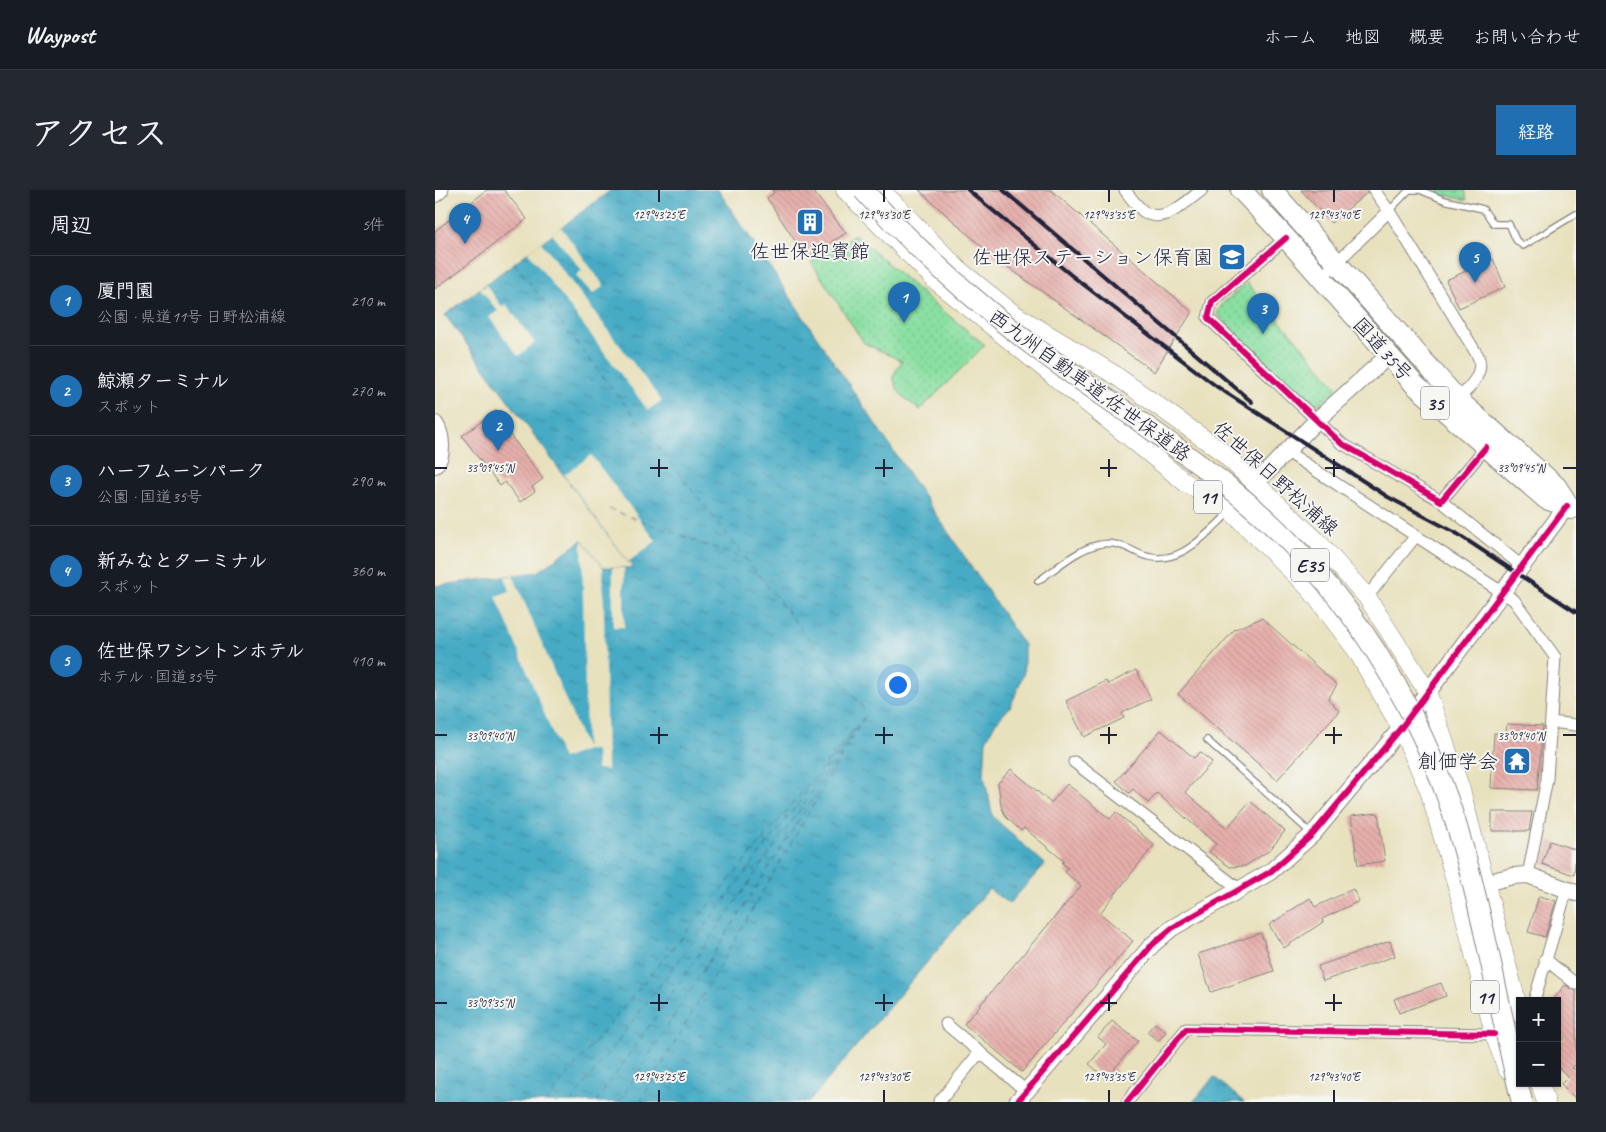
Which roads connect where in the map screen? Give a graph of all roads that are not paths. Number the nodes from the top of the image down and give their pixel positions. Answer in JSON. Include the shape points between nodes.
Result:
{"nodes":[{"id":1,"x":440,"y":190,"type":"edge"},
{"id":2,"x":845,"y":190,"type":"edge"},
{"id":3,"x":863,"y":190,"type":"edge"},
{"id":4,"x":881,"y":190,"type":"edge"},
{"id":5,"x":1125,"y":190,"type":"edge"},
{"id":6,"x":1202,"y":190,"type":"edge"},
{"id":7,"x":1241,"y":190,"type":"edge"},
{"id":8,"x":1271,"y":190,"type":"edge"},
{"id":9,"x":1374,"y":190,"type":"edge"},
{"id":10,"x":435,"y":194,"type":"edge"},
{"id":11,"x":1389,"y":211,"type":"junction"},
{"id":12,"x":1576,"y":214,"type":"edge"},
{"id":13,"x":1287,"y":238,"type":"junction"},
{"id":14,"x":1335,"y":262,"type":"junction"},
{"id":15,"x":1321,"y":278,"type":"junction"},
{"id":16,"x":1388,"y":356,"type":"junction"},
{"id":17,"x":1458,"y":400,"type":"junction"},
{"id":18,"x":1317,"y":420,"type":"junction"},
{"id":19,"x":435,"y":424,"type":"edge"},
{"id":20,"x":1486,"y":447,"type":"junction"},
{"id":21,"x":1286,"y":452,"type":"junction"},
{"id":22,"x":435,"y":464,"type":"edge"},
{"id":23,"x":1256,"y":483,"type":"junction"},
{"id":24,"x":1441,"y":501,"type":"junction"},
{"id":25,"x":1572,"y":510,"type":"edge"},
{"id":26,"x":1231,"y":511,"type":"junction"},
{"id":27,"x":1415,"y":537,"type":"junction"},
{"id":28,"x":1523,"y":567,"type":"junction"},
{"id":29,"x":1039,"y":581,"type":"dead end"},
{"id":30,"x":1503,"y":592,"type":"junction"},
{"id":31,"x":1367,"y":597,"type":"junction"},
{"id":32,"x":1427,"y":691,"type":"junction"},
{"id":33,"x":1551,"y":722,"type":"junction"},
{"id":34,"x":1576,"y":724,"type":"edge"},
{"id":35,"x":1401,"y":728,"type":"junction"},
{"id":36,"x":1207,"y":740,"type":"dead end"},
{"id":37,"x":1074,"y":762,"type":"dead end"},
{"id":38,"x":1313,"y":834,"type":"junction"},
{"id":39,"x":1529,"y":875,"type":"junction"},
{"id":40,"x":1486,"y":883,"type":"junction"},
{"id":41,"x":1239,"y":889,"type":"junction"},
{"id":42,"x":1458,"y":890,"type":"junction"},
{"id":43,"x":1571,"y":891,"type":"edge"},
{"id":44,"x":1545,"y":959,"type":"junction"},
{"id":45,"x":1576,"y":984,"type":"edge"},
{"id":46,"x":1535,"y":997,"type":"edge"},
{"id":47,"x":1516,"y":999,"type":"edge"},
{"id":48,"x":946,"y":1024,"type":"dead end"},
{"id":49,"x":1494,"y":1034,"type":"junction"},
{"id":50,"x":980,"y":1052,"type":"junction"},
{"id":51,"x":1541,"y":1087,"type":"edge"},
{"id":52,"x":1022,"y":1097,"type":"edge"},
{"id":53,"x":939,"y":1102,"type":"edge"},
{"id":54,"x":1127,"y":1102,"type":"edge"},
{"id":55,"x":1520,"y":1102,"type":"edge"},
{"id":56,"x":1546,"y":1102,"type":"edge"}],
"edges":[{"from":1,"to":10,"type":"street"},
{"from":2,"to":26,"type":"main road","number":"11","via":[[951,293],[1178,477]]},
{"from":3,"to":55,"type":"highway","name":"西九州自動車道;佐世保道路","number":"E35","bridge":true,"via":[[938,268],[984,307],[1033,346],[1170,441],[1239,495],[1327,583],[1364,634],[1394,680],[1424,739],[1454,817],[1479,911]]},
{"from":4,"to":23,"type":"main road","name":"佐世保日野松浦線","number":"11","via":[[959,270],[1015,314],[1115,375],[1221,451]]},
{"from":5,"to":6,"type":"street","via":[[1144,212],[1158,216],[1174,211]]},
{"from":7,"to":13,"type":"highway","name":"国道35号","number":"35"},
{"from":8,"to":14,"type":"highway","name":"国道35号","number":"35"},
{"from":9,"to":11,"type":"street"},
{"from":11,"to":12,"type":"lane","via":[[1409,190],[1421,190],[1444,200],[1483,209],[1494,224],[1509,224],[1516,240],[1523,246]]},
{"from":11,"to":14,"type":"street"},
{"from":11,"to":17,"type":"street","via":[[1481,365],[1479,374]]},
{"from":13,"to":15,"type":"highway","name":"国道35号","number":"35"},
{"from":13,"to":18,"type":"street","via":[[1212,302],[1208,318]]},
{"from":14,"to":15,"type":"street"},
{"from":14,"to":17,"type":"highway","name":"国道35号","number":"35"},
{"from":15,"to":16,"type":"highway","name":"国道35号","number":"35"},
{"from":16,"to":18,"type":"street"},
{"from":16,"to":20,"type":"highway","name":"国道35号","number":"35","via":[[1415,385]]},
{"from":17,"to":25,"type":"highway","name":"国道35号","number":"35","via":[[1556,486]]},
{"from":18,"to":21,"type":"street"},
{"from":18,"to":24,"type":"street","via":[[1341,443]]},
{"from":19,"to":22,"type":"street","via":[[441,454]]},
{"from":20,"to":24,"type":"street"},
{"from":20,"to":25,"type":"highway","name":"国道35号","number":"35","via":[[1546,499]]},
{"from":21,"to":23,"type":"street"},
{"from":21,"to":27,"type":"street"},
{"from":23,"to":31,"type":"main road","name":"佐世保日野松浦線","number":"11","via":[[1316,540]]},
{"from":24,"to":28,"type":"street"},
{"from":25,"to":28,"type":"street"},
{"from":26,"to":29,"type":"lane","via":[[1185,552],[1171,557],[1151,557],[1114,543],[1097,545],[1082,551]]},
{"from":26,"to":35,"type":"main road","number":"11","via":[[1310,589],[1357,651]]},
{"from":27,"to":30,"type":"street"},
{"from":27,"to":31,"type":"street"},
{"from":28,"to":30,"type":"street"},
{"from":30,"to":32,"type":"street"},
{"from":30,"to":33,"type":"street","via":[[1514,600],[1555,658]]},
{"from":31,"to":32,"type":"main road","name":"佐世保日野松浦線","number":"11"},
{"from":32,"to":35,"type":"street"},
{"from":32,"to":40,"type":"main road","name":"佐世保日野松浦線","number":"11","via":[[1461,790]]},
{"from":33,"to":34,"type":"street"},
{"from":33,"to":39,"type":"street","via":[[1547,778]]},
{"from":35,"to":38,"type":"street"},
{"from":35,"to":42,"type":"main road","number":"11","via":[[1429,790]]},
{"from":36,"to":38,"type":"lane"},
{"from":37,"to":41,"type":"street"},
{"from":38,"to":41,"type":"street","via":[[1270,872]]},
{"from":39,"to":40,"type":"street"},
{"from":39,"to":43,"type":"street"},
{"from":40,"to":42,"type":"street"},
{"from":40,"to":47,"type":"main road","number":"11"},
{"from":41,"to":52,"type":"street","via":[[1172,928],[1152,945]]},
{"from":42,"to":49,"type":"main road","number":"11"},
{"from":43,"to":44,"type":"street"},
{"from":44,"to":45,"type":"street"},
{"from":44,"to":46,"type":"street"},
{"from":48,"to":50,"type":"street"},
{"from":49,"to":54,"type":"street","via":[[1186,1028]]},
{"from":49,"to":55,"type":"main road","number":"11"},
{"from":50,"to":52,"type":"street"},
{"from":50,"to":53,"type":"street"},
{"from":51,"to":56,"type":"main road"}]}
